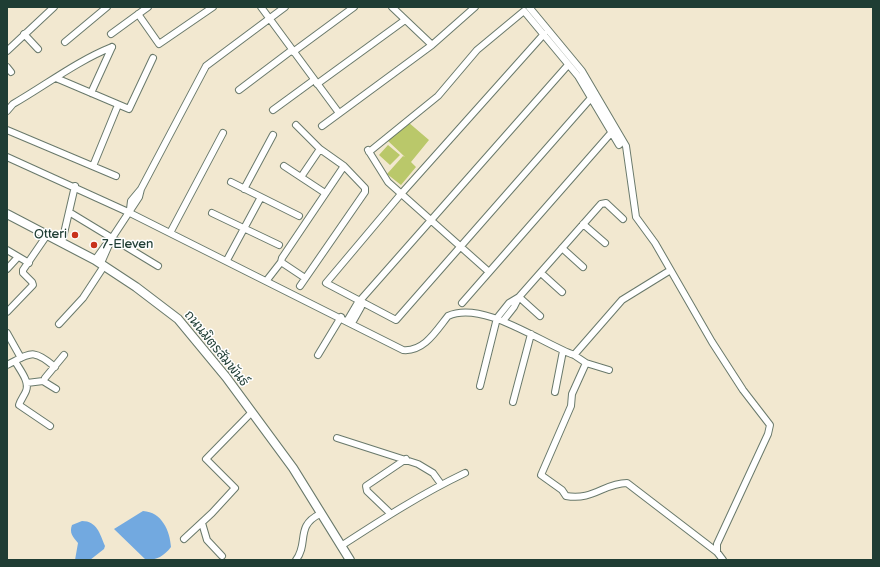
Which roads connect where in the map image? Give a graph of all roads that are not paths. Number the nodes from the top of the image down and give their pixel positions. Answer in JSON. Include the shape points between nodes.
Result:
{"nodes":[{"id":1,"x":54,"y":7,"type":"edge"},
{"id":2,"x":107,"y":7,"type":"edge"},
{"id":3,"x":148,"y":7,"type":"edge"},
{"id":4,"x":212,"y":7,"type":"edge"},
{"id":5,"x":261,"y":7,"type":"edge"},
{"id":6,"x":285,"y":7,"type":"edge"},
{"id":7,"x":354,"y":7,"type":"edge"},
{"id":8,"x":392,"y":7,"type":"edge"},
{"id":9,"x":475,"y":7,"type":"edge"},
{"id":10,"x":529,"y":7,"type":"edge"},
{"id":11,"x":138,"y":14,"type":"junction"},
{"id":12,"x":269,"y":18,"type":"junction"},
{"id":13,"x":405,"y":20,"type":"junction"},
{"id":14,"x":24,"y":34,"type":"junction"},
{"id":15,"x":111,"y":34,"type":"dead end"},
{"id":16,"x":544,"y":34,"type":"junction"},
{"id":17,"x":65,"y":42,"type":"dead end"},
{"id":18,"x":432,"y":45,"type":"junction"},
{"id":19,"x":38,"y":49,"type":"dead end"},
{"id":20,"x":7,"y":51,"type":"edge"},
{"id":21,"x":293,"y":51,"type":"junction"},
{"id":22,"x":153,"y":58,"type":"dead end"},
{"id":23,"x":568,"y":65,"type":"junction"},
{"id":24,"x":56,"y":78,"type":"junction"},
{"id":25,"x":316,"y":82,"type":"junction"},
{"id":26,"x":239,"y":90,"type":"dead end"},
{"id":27,"x":91,"y":93,"type":"junction"},
{"id":28,"x":591,"y":98,"type":"junction"},
{"id":29,"x":118,"y":105,"type":"junction"},
{"id":30,"x":273,"y":110,"type":"dead end"},
{"id":31,"x":7,"y":111,"type":"edge"},
{"id":32,"x":338,"y":113,"type":"junction"},
{"id":33,"x":296,"y":125,"type":"dead end"},
{"id":34,"x":322,"y":126,"type":"dead end"},
{"id":35,"x":7,"y":130,"type":"edge"},
{"id":36,"x":223,"y":133,"type":"dead end"},
{"id":37,"x":611,"y":133,"type":"junction"},
{"id":38,"x":273,"y":135,"type":"dead end"},
{"id":39,"x":619,"y":145,"type":"dead end"},
{"id":40,"x":320,"y":149,"type":"junction"},
{"id":41,"x":7,"y":158,"type":"edge"},
{"id":42,"x":93,"y":166,"type":"junction"},
{"id":43,"x":284,"y":166,"type":"dead end"},
{"id":44,"x":344,"y":166,"type":"junction"},
{"id":45,"x":116,"y":176,"type":"dead end"},
{"id":46,"x":301,"y":177,"type":"junction"},
{"id":47,"x":231,"y":182,"type":"dead end"},
{"id":48,"x":74,"y":186,"type":"junction"},
{"id":49,"x":244,"y":189,"type":"junction"},
{"id":50,"x":325,"y":193,"type":"junction"},
{"id":51,"x":401,"y":194,"type":"junction"},
{"id":52,"x":261,"y":197,"type":"junction"},
{"id":53,"x":129,"y":210,"type":"junction"},
{"id":54,"x":69,"y":212,"type":"junction"},
{"id":55,"x":212,"y":213,"type":"dead end"},
{"id":56,"x":7,"y":214,"type":"edge"},
{"id":57,"x":299,"y":216,"type":"dead end"},
{"id":58,"x":623,"y":219,"type":"dead end"},
{"id":59,"x":431,"y":221,"type":"junction"},
{"id":60,"x":583,"y":224,"type":"junction"},
{"id":61,"x":245,"y":229,"type":"junction"},
{"id":62,"x":170,"y":233,"type":"junction"},
{"id":63,"x":47,"y":235,"type":"junction"},
{"id":64,"x":111,"y":240,"type":"junction"},
{"id":65,"x":62,"y":242,"type":"junction"},
{"id":66,"x":605,"y":243,"type":"dead end"},
{"id":67,"x":279,"y":246,"type":"dead end"},
{"id":68,"x":461,"y":247,"type":"junction"},
{"id":69,"x":562,"y":248,"type":"junction"},
{"id":70,"x":7,"y":250,"type":"edge"},
{"id":71,"x":18,"y":258,"type":"junction"},
{"id":72,"x":229,"y":261,"type":"junction"},
{"id":73,"x":281,"y":262,"type":"junction"},
{"id":74,"x":29,"y":263,"type":"junction"},
{"id":75,"x":100,"y":263,"type":"junction"},
{"id":76,"x":158,"y":266,"type":"dead end"},
{"id":77,"x":583,"y":267,"type":"dead end"},
{"id":78,"x":7,"y":268,"type":"edge"},
{"id":79,"x":669,"y":271,"type":"junction"},
{"id":80,"x":489,"y":272,"type":"junction"},
{"id":81,"x":541,"y":273,"type":"junction"},
{"id":82,"x":305,"y":278,"type":"junction"},
{"id":83,"x":268,"y":281,"type":"junction"},
{"id":84,"x":300,"y":286,"type":"dead end"},
{"id":85,"x":562,"y":292,"type":"dead end"},
{"id":86,"x":519,"y":297,"type":"junction"},
{"id":87,"x":361,"y":301,"type":"junction"},
{"id":88,"x":462,"y":303,"type":"dead end"},
{"id":89,"x":7,"y":312,"type":"edge"},
{"id":90,"x":540,"y":316,"type":"dead end"},
{"id":91,"x":347,"y":320,"type":"junction"},
{"id":92,"x":500,"y":320,"type":"junction"},
{"id":93,"x":59,"y":324,"type":"dead end"},
{"id":94,"x":7,"y":333,"type":"edge"},
{"id":95,"x":531,"y":334,"type":"junction"},
{"id":96,"x":563,"y":351,"type":"junction"},
{"id":97,"x":64,"y":355,"type":"dead end"},
{"id":98,"x":318,"y":355,"type":"dead end"},
{"id":99,"x":574,"y":355,"type":"junction"},
{"id":100,"x":18,"y":359,"type":"junction"},
{"id":101,"x":586,"y":363,"type":"junction"},
{"id":102,"x":7,"y":364,"type":"edge"},
{"id":103,"x":55,"y":366,"type":"junction"},
{"id":104,"x":609,"y":370,"type":"dead end"},
{"id":105,"x":45,"y":378,"type":"dead end"},
{"id":106,"x":27,"y":383,"type":"junction"},
{"id":107,"x":480,"y":386,"type":"dead end"},
{"id":108,"x":56,"y":390,"type":"dead end"},
{"id":109,"x":555,"y":392,"type":"dead end"},
{"id":110,"x":513,"y":402,"type":"dead end"},
{"id":111,"x":251,"y":413,"type":"junction"},
{"id":112,"x":50,"y":426,"type":"dead end"},
{"id":113,"x":338,"y":438,"type":"dead end"},
{"id":114,"x":406,"y":459,"type":"junction"},
{"id":115,"x":465,"y":473,"type":"dead end"},
{"id":116,"x":441,"y":484,"type":"junction"},
{"id":117,"x":320,"y":514,"type":"junction"},
{"id":118,"x":391,"y":514,"type":"junction"},
{"id":119,"x":202,"y":523,"type":"junction"},
{"id":120,"x":184,"y":539,"type":"dead end"},
{"id":121,"x":341,"y":546,"type":"junction"},
{"id":122,"x":717,"y":552,"type":"junction"},
{"id":123,"x":222,"y":556,"type":"dead end"},
{"id":124,"x":296,"y":560,"type":"edge"},
{"id":125,"x":350,"y":560,"type":"edge"},
{"id":126,"x":722,"y":560,"type":"edge"}],
"edges":[{"from":1,"to":14,"type":"street"},
{"from":2,"to":17,"type":"street"},
{"from":3,"to":11,"type":"street"},
{"from":4,"to":11,"type":"street","via":[[159,44]]},
{"from":5,"to":12,"type":"street"},
{"from":6,"to":12,"type":"street"},
{"from":7,"to":21,"type":"street"},
{"from":8,"to":13,"type":"street"},
{"from":9,"to":18,"type":"street"},
{"from":10,"to":79,"type":"street","via":[[582,71],[626,146],[636,217],[655,244]]},
{"from":11,"to":15,"type":"street"},
{"from":12,"to":21,"type":"street"},
{"from":12,"to":53,"type":"street","via":[[206,66],[141,188],[139,197]]},
{"from":13,"to":18,"type":"street"},
{"from":13,"to":25,"type":"street"},
{"from":14,"to":19,"type":"street"},
{"from":14,"to":20,"type":"street"},
{"from":16,"to":23,"type":"street"},
{"from":16,"to":51,"type":"street"},
{"from":16,"to":51,"type":"street","via":[[524,11],[477,50],[438,96],[368,150],[388,182]]},
{"from":18,"to":32,"type":"street"},
{"from":21,"to":25,"type":"street"},
{"from":21,"to":26,"type":"street"},
{"from":22,"to":29,"type":"street","via":[[130,109]]},
{"from":23,"to":28,"type":"street"},
{"from":23,"to":59,"type":"street"},
{"from":24,"to":27,"type":"street"},
{"from":24,"to":27,"type":"street","via":[[96,53],[112,47]]},
{"from":24,"to":31,"type":"street"},
{"from":25,"to":30,"type":"street"},
{"from":25,"to":32,"type":"street"},
{"from":27,"to":29,"type":"street"},
{"from":28,"to":37,"type":"street"},
{"from":28,"to":68,"type":"street"},
{"from":29,"to":42,"type":"street"},
{"from":32,"to":34,"type":"street"},
{"from":33,"to":40,"type":"street"},
{"from":35,"to":42,"type":"street"},
{"from":36,"to":62,"type":"street"},
{"from":37,"to":39,"type":"street"},
{"from":37,"to":80,"type":"street"},
{"from":38,"to":49,"type":"street"},
{"from":40,"to":44,"type":"street"},
{"from":40,"to":46,"type":"street"},
{"from":41,"to":48,"type":"street"},
{"from":42,"to":45,"type":"street"},
{"from":43,"to":46,"type":"street"},
{"from":44,"to":50,"type":"street"},
{"from":44,"to":82,"type":"street","via":[[362,185],[365,192]]},
{"from":46,"to":50,"type":"street"},
{"from":47,"to":49,"type":"street"},
{"from":48,"to":53,"type":"street"},
{"from":48,"to":54,"type":"street"},
{"from":49,"to":52,"type":"street"},
{"from":50,"to":73,"type":"street"},
{"from":51,"to":59,"type":"street"},
{"from":51,"to":87,"type":"street","via":[[326,283]]},
{"from":52,"to":57,"type":"street"},
{"from":52,"to":61,"type":"street"},
{"from":53,"to":62,"type":"street"},
{"from":53,"to":64,"type":"street"},
{"from":54,"to":64,"type":"street"},
{"from":54,"to":65,"type":"street"},
{"from":55,"to":61,"type":"street"},
{"from":56,"to":63,"type":"street","name":"ถนนมิตรสัมพันธ์"},
{"from":58,"to":60,"type":"street","via":[[606,203],[601,204]]},
{"from":59,"to":68,"type":"street"},
{"from":59,"to":87,"type":"street"},
{"from":60,"to":66,"type":"street"},
{"from":60,"to":69,"type":"street"},
{"from":61,"to":67,"type":"street"},
{"from":61,"to":72,"type":"street"},
{"from":62,"to":72,"type":"street"},
{"from":63,"to":65,"type":"street","name":"ถนนมิตรสัมพันธ์"},
{"from":63,"to":74,"type":"street"},
{"from":64,"to":75,"type":"street","via":[[105,246]]},
{"from":64,"to":76,"type":"street"},
{"from":65,"to":75,"type":"street","name":"ถนนมิตรสัมพันธ์"},
{"from":68,"to":80,"type":"street"},
{"from":68,"to":87,"type":"street","via":[[396,320]]},
{"from":69,"to":77,"type":"street"},
{"from":69,"to":81,"type":"street"},
{"from":70,"to":71,"type":"street"},
{"from":71,"to":74,"type":"street"},
{"from":71,"to":78,"type":"street"},
{"from":72,"to":83,"type":"street"},
{"from":73,"to":82,"type":"street"},
{"from":73,"to":83,"type":"street"},
{"from":74,"to":89,"type":"street","via":[[23,273],[33,286]]},
{"from":75,"to":93,"type":"street","via":[[83,298]]},
{"from":75,"to":111,"type":"street","name":"ถนนมิตรสัมพันธ์","via":[[155,300],[178,319],[226,377]]},
{"from":79,"to":99,"type":"street","via":[[622,300]]},
{"from":79,"to":122,"type":"street","via":[[728,367],[770,425],[717,544]]},
{"from":80,"to":88,"type":"street"},
{"from":81,"to":85,"type":"street"},
{"from":81,"to":86,"type":"street"},
{"from":82,"to":84,"type":"street"},
{"from":83,"to":91,"type":"street"},
{"from":86,"to":90,"type":"street"},
{"from":86,"to":92,"type":"street","via":[[509,304]]},
{"from":87,"to":91,"type":"street"},
{"from":91,"to":92,"type":"street","via":[[403,350],[411,350],[424,344],[448,316],[454,314],[468,313]]},
{"from":91,"to":98,"type":"street"},
{"from":92,"to":95,"type":"street"},
{"from":92,"to":107,"type":"street"},
{"from":94,"to":100,"type":"street"},
{"from":95,"to":96,"type":"street"},
{"from":95,"to":110,"type":"street"},
{"from":96,"to":99,"type":"street"},
{"from":96,"to":109,"type":"street"},
{"from":97,"to":103,"type":"street"},
{"from":99,"to":101,"type":"street"},
{"from":100,"to":102,"type":"street"},
{"from":100,"to":103,"type":"street","via":[[38,354]]},
{"from":100,"to":106,"type":"street"},
{"from":101,"to":104,"type":"street"},
{"from":101,"to":122,"type":"street","via":[[572,394],[571,406],[541,475],[562,490],[566,496],[577,498],[592,495],[620,483],[627,483]]},
{"from":103,"to":105,"type":"street"},
{"from":106,"to":108,"type":"street","via":[[43,381]]},
{"from":106,"to":112,"type":"street","via":[[19,405]]},
{"from":111,"to":117,"type":"street","name":"ถนนมิตรสัมพันธ์","via":[[293,468]]},
{"from":111,"to":119,"type":"street","via":[[206,459],[235,488]]},
{"from":113,"to":114,"type":"street"},
{"from":114,"to":116,"type":"street","via":[[431,471]]},
{"from":114,"to":118,"type":"street","via":[[366,486],[367,491]]},
{"from":115,"to":116,"type":"street"},
{"from":116,"to":118,"type":"street"},
{"from":117,"to":121,"type":"street","name":"ถนนมิตรสัมพันธ์"},
{"from":117,"to":124,"type":"street","via":[[308,523],[303,531],[302,553]]},
{"from":118,"to":121,"type":"street"},
{"from":119,"to":120,"type":"street"},
{"from":119,"to":123,"type":"street","via":[[207,540]]},
{"from":121,"to":125,"type":"street","name":"ถนนมิตรสัมพันธ์"},
{"from":122,"to":126,"type":"street"}]}
